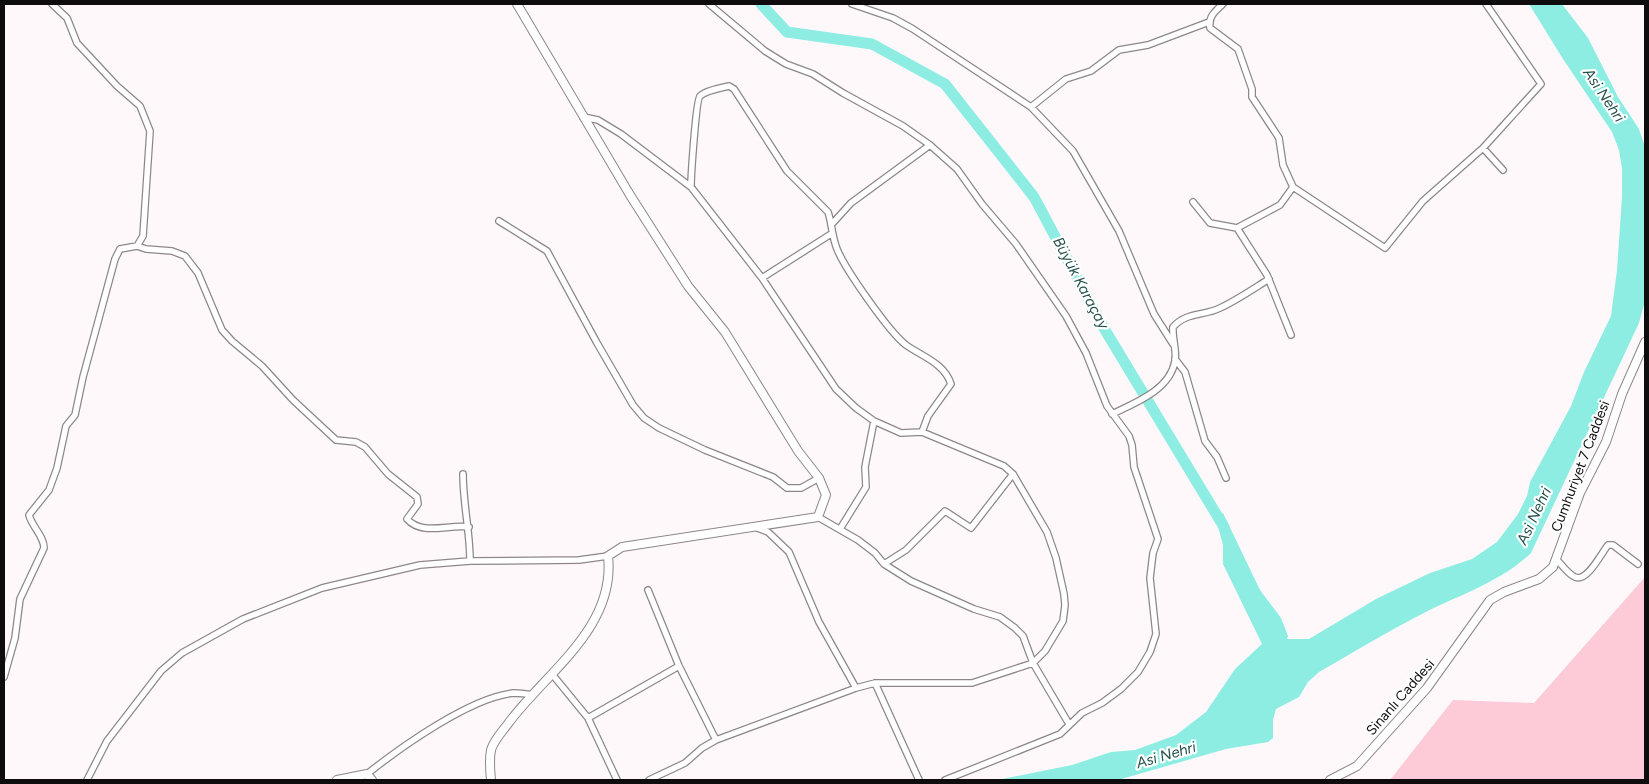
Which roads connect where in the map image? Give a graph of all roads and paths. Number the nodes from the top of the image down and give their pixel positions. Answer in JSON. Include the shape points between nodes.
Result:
{"nodes":[{"id":1,"x":52,"y":4,"type":"edge"},
{"id":2,"x":516,"y":4,"type":"edge"},
{"id":3,"x":709,"y":4,"type":"edge"},
{"id":4,"x":852,"y":4,"type":"edge"},
{"id":5,"x":1223,"y":4,"type":"edge"},
{"id":6,"x":1486,"y":4,"type":"edge"},
{"id":7,"x":1209,"y":22,"type":"junction"},
{"id":8,"x":1031,"y":107,"type":"junction"},
{"id":9,"x":582,"y":116,"type":"junction"},
{"id":10,"x":930,"y":145,"type":"junction"},
{"id":11,"x":1483,"y":148,"type":"junction"},
{"id":12,"x":1503,"y":170,"type":"dead end"},
{"id":13,"x":691,"y":187,"type":"junction"},
{"id":14,"x":1293,"y":187,"type":"junction"},
{"id":15,"x":1193,"y":202,"type":"dead end"},
{"id":16,"x":499,"y":221,"type":"dead end"},
{"id":17,"x":831,"y":225,"type":"junction"},
{"id":18,"x":1237,"y":228,"type":"junction"},
{"id":19,"x":831,"y":234,"type":"junction"},
{"id":20,"x":137,"y":246,"type":"junction"},
{"id":21,"x":762,"y":278,"type":"junction"},
{"id":22,"x":1268,"y":279,"type":"junction"},
{"id":23,"x":1291,"y":335,"type":"dead end"},
{"id":24,"x":1645,"y":342,"type":"edge"},
{"id":25,"x":1173,"y":344,"type":"junction"},
{"id":26,"x":1175,"y":359,"type":"junction"},
{"id":27,"x":1112,"y":414,"type":"junction"},
{"id":28,"x":874,"y":421,"type":"junction"},
{"id":29,"x":922,"y":432,"type":"junction"},
{"id":30,"x":463,"y":474,"type":"dead end"},
{"id":31,"x":1013,"y":474,"type":"junction"},
{"id":32,"x":819,"y":478,"type":"junction"},
{"id":33,"x":1226,"y":478,"type":"dead end"},
{"id":34,"x":818,"y":517,"type":"junction"},
{"id":35,"x":469,"y":527,"type":"junction"},
{"id":36,"x":754,"y":527,"type":"junction"},
{"id":37,"x":840,"y":529,"type":"junction"},
{"id":38,"x":608,"y":556,"type":"junction"},
{"id":39,"x":1558,"y":560,"type":"junction"},
{"id":40,"x":470,"y":562,"type":"junction"},
{"id":41,"x":884,"y":564,"type":"junction"},
{"id":42,"x":1638,"y":564,"type":"dead end"},
{"id":43,"x":648,"y":590,"type":"dead end"},
{"id":44,"x":1477,"y":618,"type":"joint"},
{"id":45,"x":1033,"y":663,"type":"junction"},
{"id":46,"x":679,"y":666,"type":"junction"},
{"id":47,"x":552,"y":674,"type":"junction"},
{"id":48,"x":4,"y":678,"type":"edge"},
{"id":49,"x":875,"y":684,"type":"junction"},
{"id":50,"x":856,"y":688,"type":"junction"},
{"id":51,"x":534,"y":695,"type":"junction"},
{"id":52,"x":588,"y":718,"type":"junction"},
{"id":53,"x":1069,"y":724,"type":"junction"},
{"id":54,"x":716,"y":740,"type":"junction"},
{"id":55,"x":370,"y":777,"type":"edge"},
{"id":56,"x":87,"y":780,"type":"edge"},
{"id":57,"x":337,"y":780,"type":"edge"},
{"id":58,"x":491,"y":780,"type":"edge"},
{"id":59,"x":617,"y":780,"type":"edge"},
{"id":60,"x":649,"y":780,"type":"edge"},
{"id":61,"x":919,"y":780,"type":"edge"},
{"id":62,"x":945,"y":780,"type":"edge"},
{"id":63,"x":1330,"y":780,"type":"edge"}],
"edges":[{"from":1,"to":20,"type":"street","via":[[67,18],[77,43],[140,106],[150,130],[143,236]]},
{"from":2,"to":9,"type":"street"},
{"from":3,"to":10,"type":"street","via":[[765,51],[786,64],[813,74]]},
{"from":4,"to":8,"type":"street","via":[[893,18],[913,29]]},
{"from":5,"to":7,"type":"street"},
{"from":6,"to":11,"type":"street","via":[[1541,84]]},
{"from":7,"to":8,"type":"street","via":[[1158,42],[1118,50],[1092,71],[1066,79]]},
{"from":7,"to":14,"type":"street","via":[[1210,28],[1238,49],[1252,97],[1279,138],[1283,165]]},
{"from":8,"to":25,"type":"street","via":[[1073,151],[1119,231],[1154,314]]},
{"from":9,"to":13,"type":"street","via":[[598,120],[621,134]]},
{"from":9,"to":32,"type":"street","via":[[688,286],[725,332],[798,452]]},
{"from":10,"to":17,"type":"street","via":[[851,202]]},
{"from":10,"to":27,"type":"street","via":[[966,180],[1066,316]]},
{"from":11,"to":12,"type":"street"},
{"from":11,"to":14,"type":"street","via":[[1423,201],[1385,248]]},
{"from":13,"to":17,"type":"street","via":[[697,101],[702,94],[729,86],[787,171],[828,212]]},
{"from":13,"to":21,"type":"street"},
{"from":14,"to":18,"type":"street","via":[[1280,205]]},
{"from":15,"to":18,"type":"street","via":[[1210,223]]},
{"from":16,"to":32,"type":"street","via":[[547,251],[633,405],[644,418],[705,450],[772,477],[787,488],[801,488]]},
{"from":17,"to":19,"type":"street"},
{"from":18,"to":22,"type":"street"},
{"from":19,"to":21,"type":"street"},
{"from":19,"to":29,"type":"street","via":[[838,251],[886,325],[906,345],[929,357],[948,376],[950,384],[928,416]]},
{"from":20,"to":35,"type":"street","via":[[185,256],[198,273],[222,330],[232,341],[262,366],[336,440],[356,442],[365,447],[388,474],[417,497],[418,504],[408,519],[413,526],[426,529],[450,525]]},
{"from":20,"to":48,"type":"street","via":[[120,249],[115,259],[75,416],[66,426],[58,468],[49,490],[29,515],[44,548],[20,600],[16,638]]},
{"from":21,"to":28,"type":"street","via":[[836,389]]},
{"from":22,"to":23,"type":"street"},
{"from":22,"to":25,"type":"street","via":[[1220,308],[1178,320],[1173,326]]},
{"from":24,"to":39,"type":"street","name":"Cumhuriyet 7 Caddesi","via":[[1622,394],[1606,442],[1580,493]]},
{"from":25,"to":26,"type":"street"},
{"from":26,"to":27,"type":"street","via":[[1169,378],[1157,390]]},
{"from":26,"to":33,"type":"street","via":[[1185,372],[1205,441],[1217,457]]},
{"from":27,"to":53,"type":"street","via":[[1129,436],[1134,467],[1158,539],[1150,578],[1156,634],[1138,672],[1102,703]]},
{"from":28,"to":29,"type":"street","via":[[901,433]]},
{"from":28,"to":37,"type":"street","via":[[865,467],[866,487]]},
{"from":29,"to":31,"type":"street","via":[[1004,466]]},
{"from":30,"to":35,"type":"street"},
{"from":31,"to":41,"type":"street","via":[[971,528],[945,510],[906,550]]},
{"from":31,"to":45,"type":"street","via":[[1046,532],[1056,558],[1066,606],[1063,621],[1045,651]]},
{"from":32,"to":34,"type":"street","via":[[826,495]]},
{"from":34,"to":36,"type":"street"},
{"from":34,"to":37,"type":"street"},
{"from":35,"to":40,"type":"street"},
{"from":36,"to":38,"type":"street","via":[[622,547]]},
{"from":36,"to":50,"type":"street","via":[[768,532],[789,552],[819,622]]},
{"from":37,"to":41,"type":"street","via":[[875,553]]},
{"from":38,"to":40,"type":"street","via":[[580,560]]},
{"from":38,"to":47,"type":"street","via":[[610,568],[598,614],[579,643]]},
{"from":39,"to":42,"type":"street","via":[[1579,578],[1588,573],[1608,545],[1613,545]]},
{"from":39,"to":44,"type":"street","name":"Cumhuriyet 7 Caddesi","via":[[1547,574],[1490,600]]},
{"from":40,"to":56,"type":"street","via":[[420,566],[322,588],[243,620],[182,653],[161,671],[107,742]]},
{"from":41,"to":45,"type":"street","via":[[911,581],[1000,617],[1023,636]]},
{"from":43,"to":46,"type":"street"},
{"from":44,"to":63,"type":"street","name":"Sinanlı Caddesi","via":[[1438,675],[1357,766]]},
{"from":45,"to":49,"type":"street","via":[[972,683]]},
{"from":45,"to":53,"type":"street"},
{"from":46,"to":52,"type":"street"},
{"from":46,"to":54,"type":"street"},
{"from":47,"to":51,"type":"street"},
{"from":47,"to":52,"type":"street"},
{"from":49,"to":50,"type":"street"},
{"from":49,"to":61,"type":"street"},
{"from":50,"to":54,"type":"street"},
{"from":51,"to":55,"type":"street","via":[[514,693],[465,711],[419,736]]},
{"from":51,"to":58,"type":"street","via":[[494,742],[490,760]]},
{"from":52,"to":59,"type":"street"},
{"from":53,"to":62,"type":"street","via":[[1060,734]]},
{"from":54,"to":60,"type":"street","via":[[685,763]]},
{"from":55,"to":57,"type":"street"}]}
